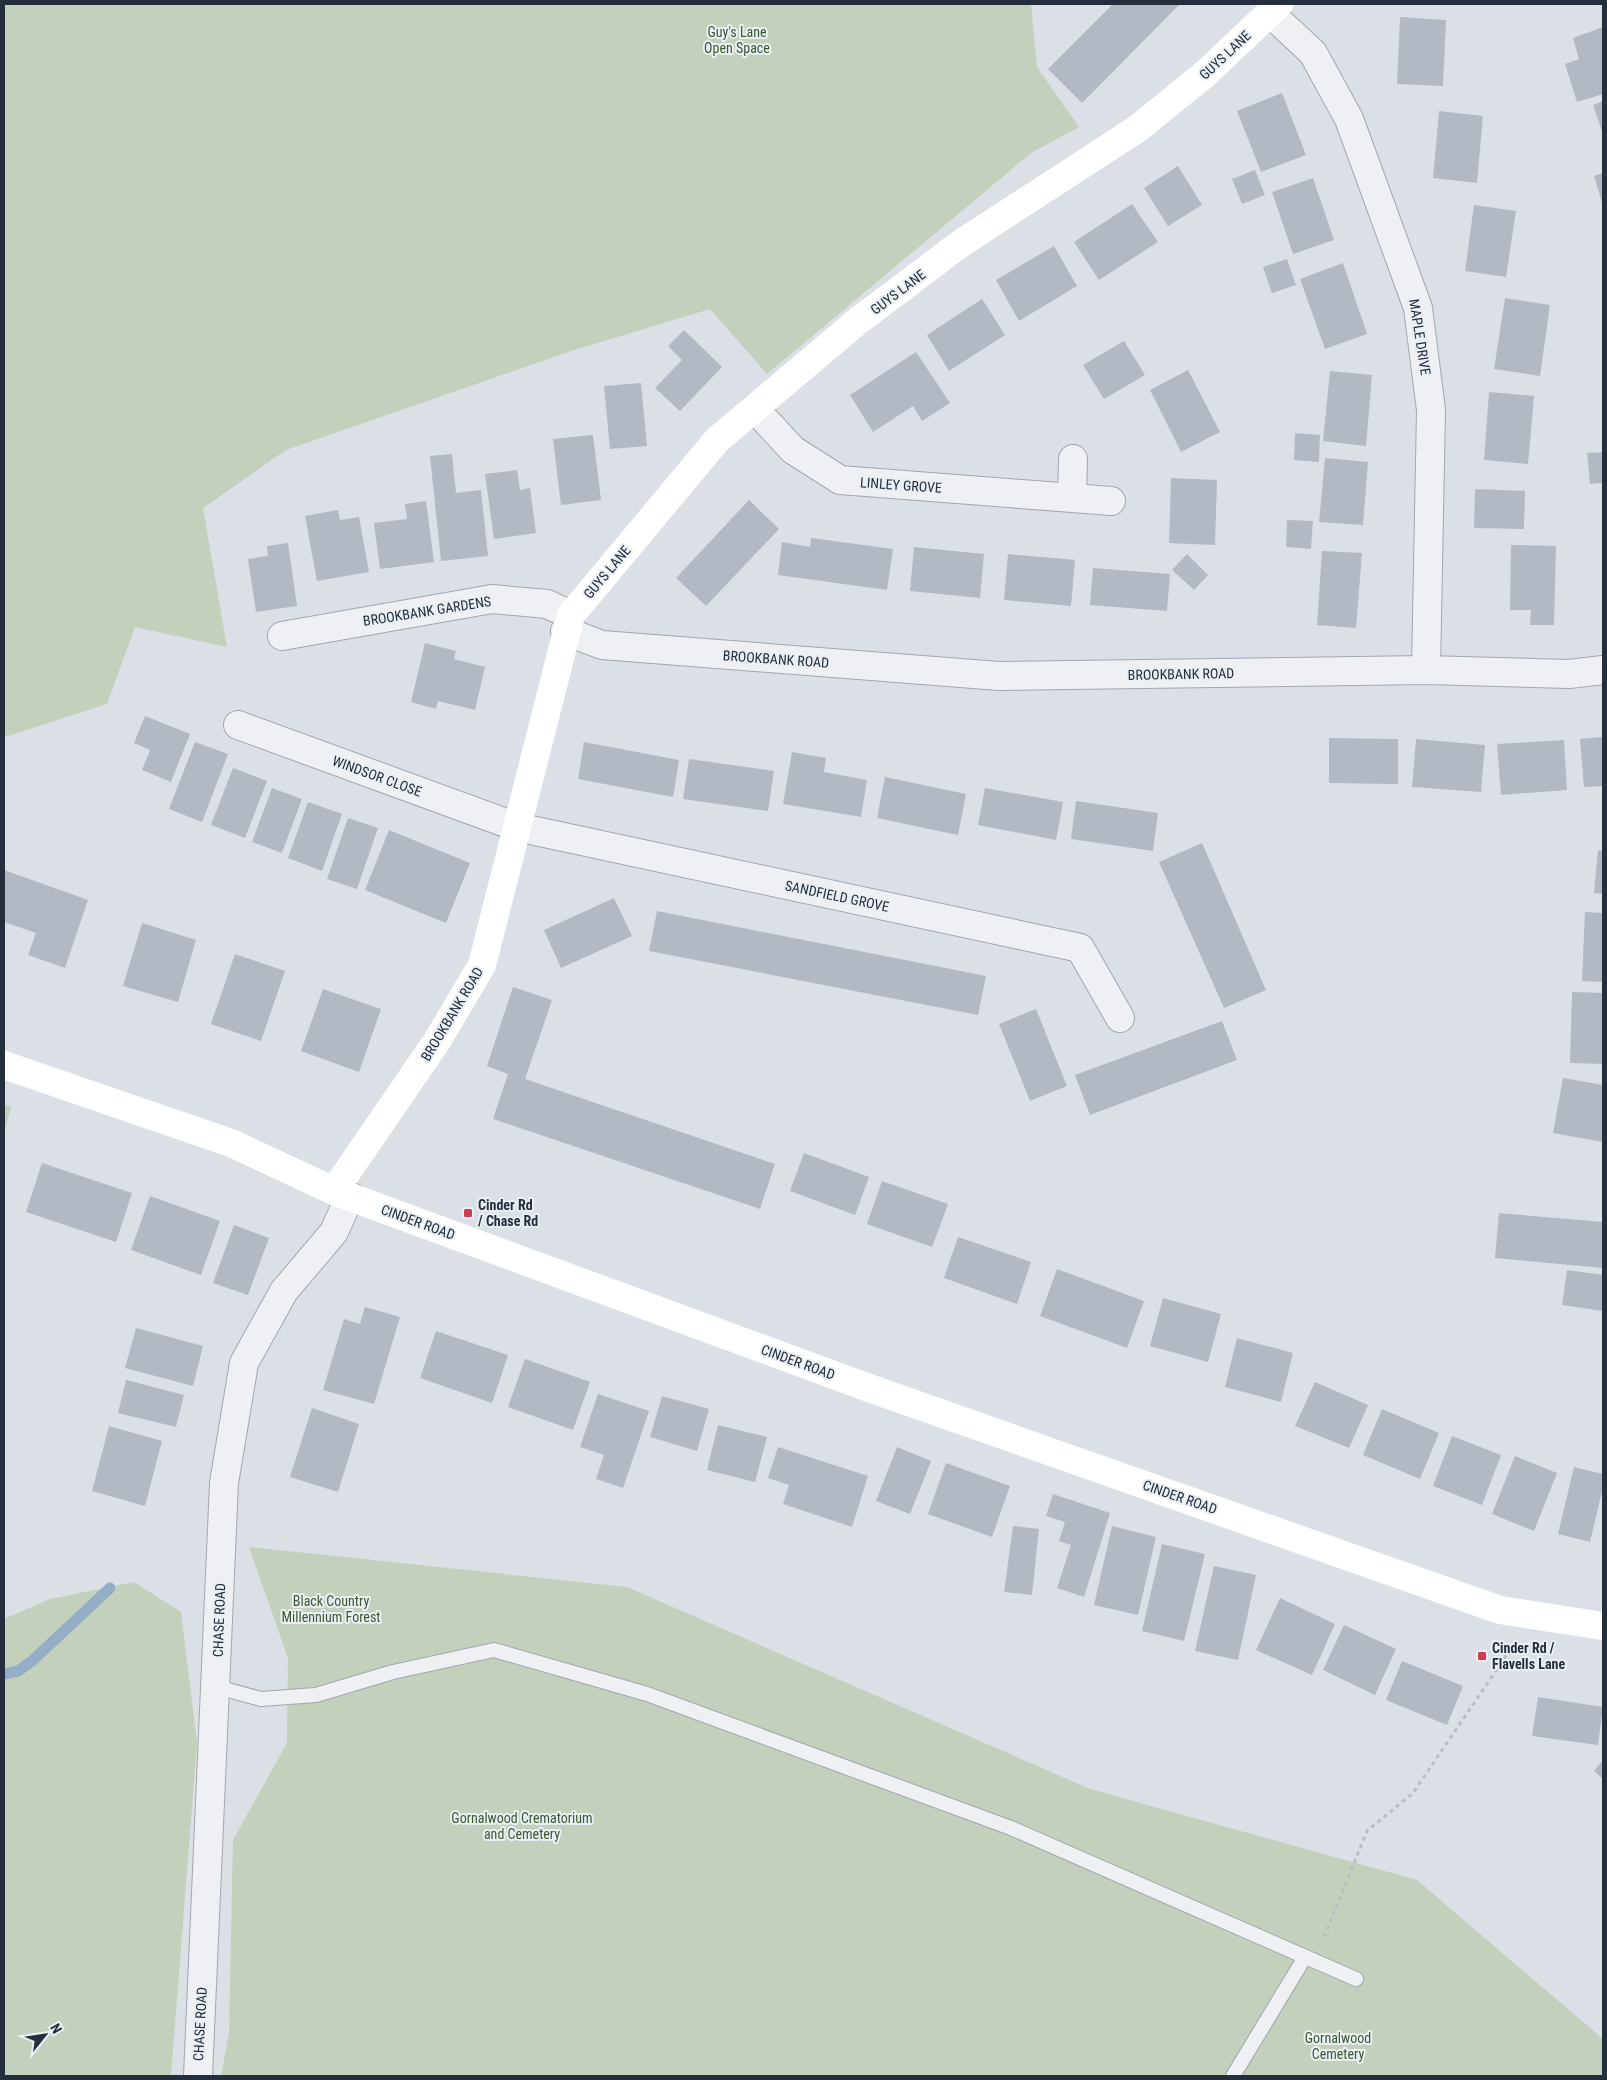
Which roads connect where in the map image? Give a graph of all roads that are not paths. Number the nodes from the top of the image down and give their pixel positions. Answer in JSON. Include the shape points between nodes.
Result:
{"nodes":[{"id":1,"x":1274,"y":8,"type":"edge"},
{"id":2,"x":755,"y":409,"type":"junction"},
{"id":3,"x":1073,"y":459,"type":"dead end"},
{"id":4,"x":1072,"y":497,"type":"junction"},
{"id":5,"x":1111,"y":501,"type":"dead end"},
{"id":6,"x":568,"y":623,"type":"junction"},
{"id":7,"x":282,"y":636,"type":"dead end"},
{"id":8,"x":1426,"y":670,"type":"junction"},
{"id":9,"x":1603,"y":670,"type":"edge"},
{"id":10,"x":238,"y":725,"type":"dead end"},
{"id":11,"x":516,"y":826,"type":"junction"},
{"id":12,"x":1120,"y":1018,"type":"dead end"},
{"id":13,"x":4,"y":1065,"type":"edge"},
{"id":14,"x":342,"y":1193,"type":"junction"},
{"id":15,"x":1603,"y":1626,"type":"edge"},
{"id":16,"x":217,"y":1688,"type":"junction"},
{"id":17,"x":1310,"y":1959,"type":"junction"},
{"id":18,"x":1356,"y":1979,"type":"dead end"},
{"id":19,"x":198,"y":2076,"type":"edge"},
{"id":20,"x":1233,"y":2076,"type":"edge"}],
"edges":[{"from":1,"to":2,"type":"main road","name":"GUYS LANE","via":[[1206,74],[1137,129],[960,244],[858,321]]},
{"from":1,"to":8,"type":"street","name":"MAPLE DRIVE","via":[[1314,53],[1349,119],[1418,308],[1431,410]]},
{"from":2,"to":4,"type":"street","name":"LINLEY GROVE","via":[[793,450],[840,480]]},
{"from":2,"to":6,"type":"main road","name":"GUYS LANE","via":[[717,440]]},
{"from":3,"to":4,"type":"street"},
{"from":4,"to":5,"type":"street","name":"LINLEY GROVE"},
{"from":6,"to":7,"type":"street","name":"BROOKBANK GARDENS","via":[[547,604],[492,599]]},
{"from":6,"to":8,"type":"street","name":"BROOKBANK ROAD","via":[[602,645],[999,676]]},
{"from":6,"to":11,"type":"main road","name":"BROOKBANK ROAD"},
{"from":8,"to":9,"type":"street","name":"BROOKBANK ROAD","via":[[1569,674]]},
{"from":10,"to":11,"type":"street","name":"WINDSOR CLOSE"},
{"from":11,"to":12,"type":"street","name":"SANDFIELD GROVE","via":[[1080,948]]},
{"from":11,"to":14,"type":"main road","name":"BROOKBANK ROAD","via":[[482,965]]},
{"from":13,"to":14,"type":"main road","name":"CINDER ROAD","via":[[231,1143]]},
{"from":14,"to":15,"type":"main road","name":"CINDER ROAD","via":[[878,1391],[1500,1610]]},
{"from":14,"to":16,"type":"street","name":"CHASE ROAD","via":[[334,1232],[284,1291],[244,1363],[224,1483]]},
{"from":16,"to":17,"type":"lane","via":[[262,1699],[316,1695],[392,1672],[494,1650],[647,1694],[1011,1828]]},
{"from":16,"to":19,"type":"street","name":"CHASE ROAD"},
{"from":17,"to":18,"type":"lane"},
{"from":17,"to":20,"type":"lane"}]}
